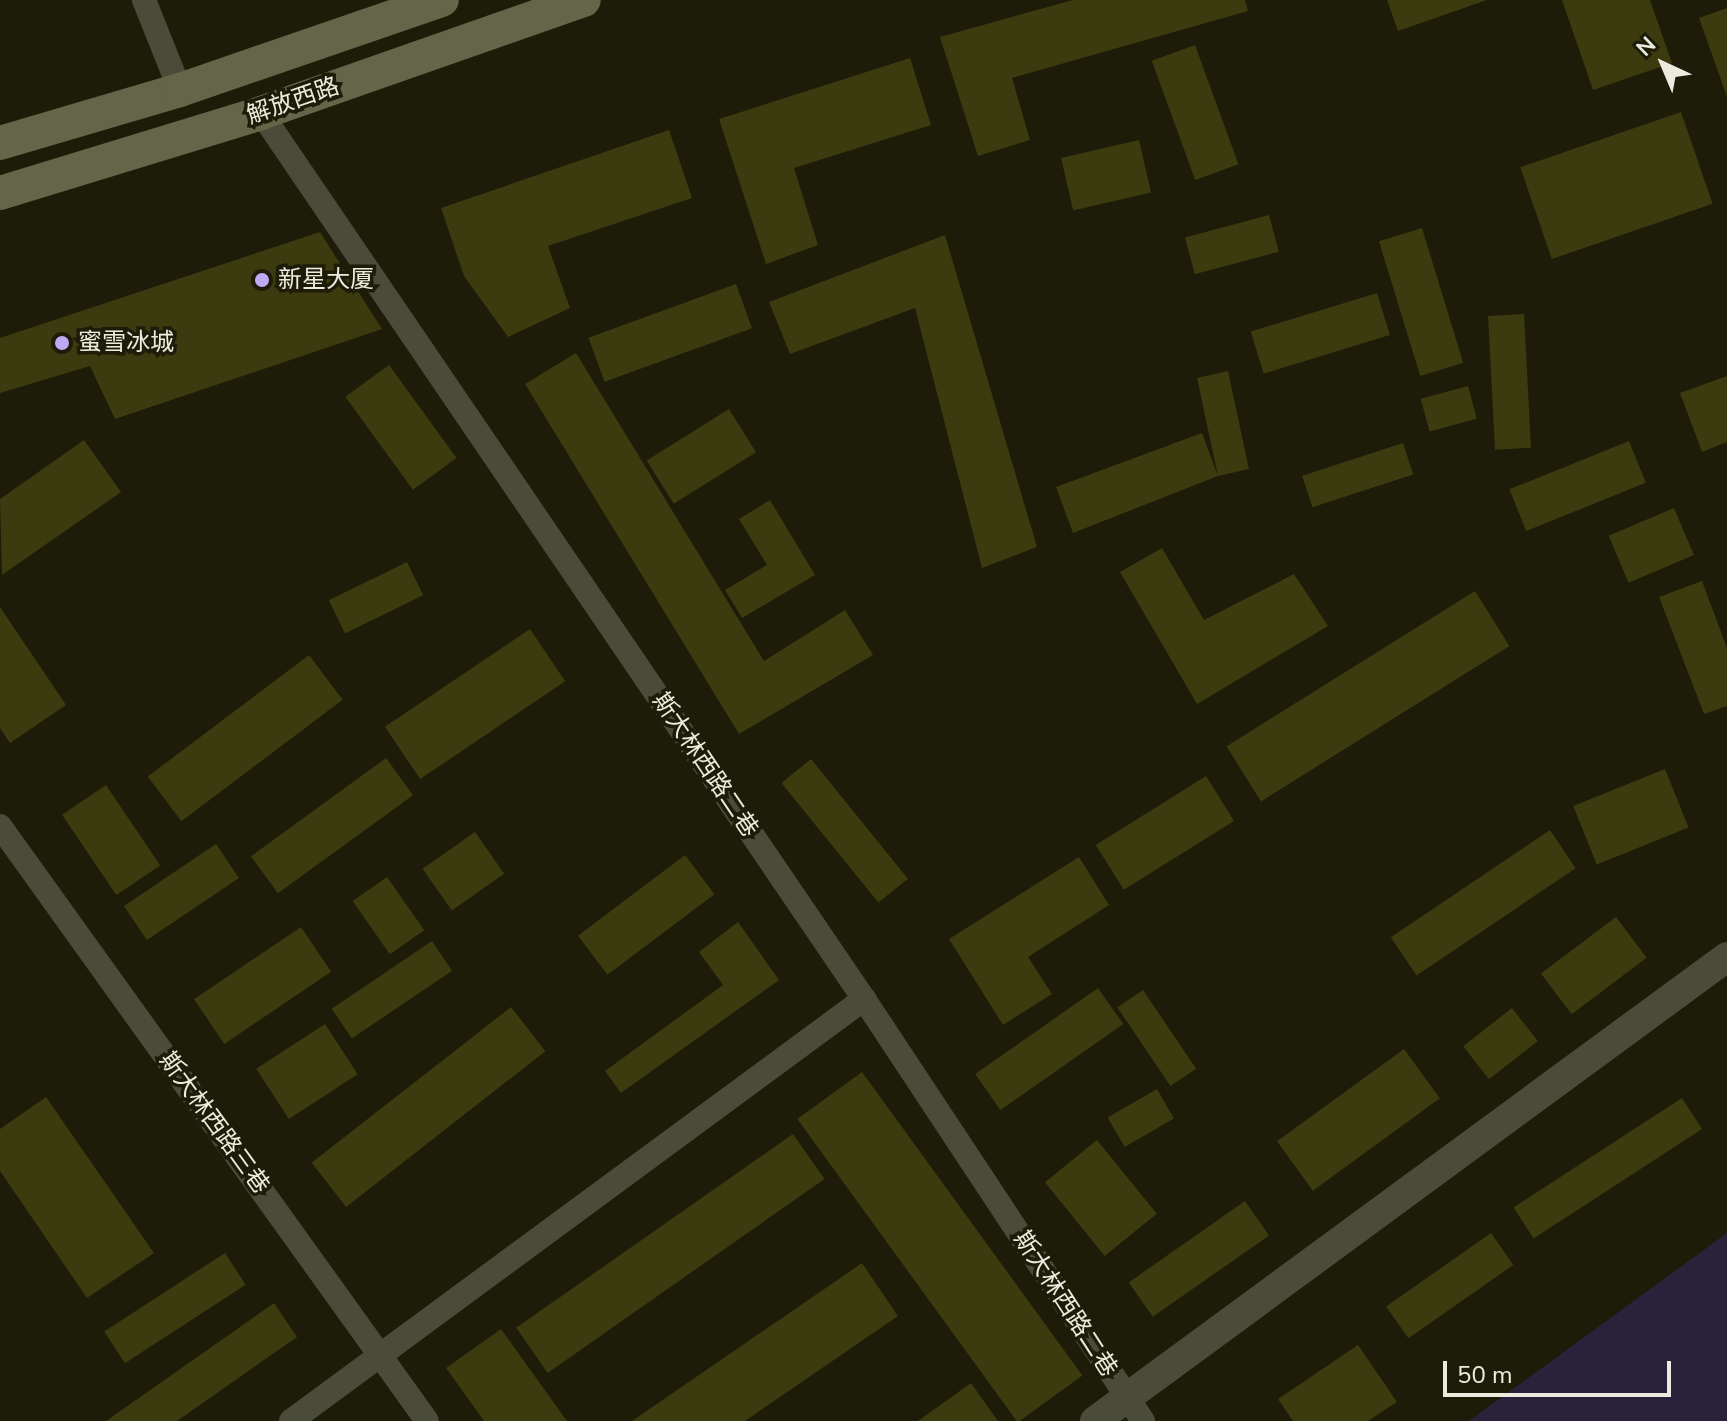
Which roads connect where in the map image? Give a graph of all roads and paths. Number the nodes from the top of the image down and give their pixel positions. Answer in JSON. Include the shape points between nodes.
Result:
{"nodes":[{"id":1,"x":144,"y":0,"type":"edge"},
{"id":2,"x":442,"y":0,"type":"edge"},
{"id":3,"x":584,"y":0,"type":"edge"},
{"id":4,"x":180,"y":90,"type":"junction"},
{"id":5,"x":261,"y":113,"type":"junction"},
{"id":6,"x":0,"y":143,"type":"edge"},
{"id":7,"x":0,"y":193,"type":"edge"},
{"id":8,"x":0,"y":826,"type":"edge"},
{"id":9,"x":1727,"y":957,"type":"edge"},
{"id":10,"x":864,"y":999,"type":"junction"},
{"id":11,"x":382,"y":1355,"type":"junction"},
{"id":12,"x":1135,"y":1409,"type":"edge"},
{"id":13,"x":291,"y":1421,"type":"edge"},
{"id":14,"x":427,"y":1421,"type":"edge"},
{"id":15,"x":1095,"y":1421,"type":"edge"}],
"edges":[{"from":1,"to":4,"type":"street"},
{"from":2,"to":4,"type":"main road","name":"解放西路"},
{"from":3,"to":5,"type":"main road","name":"解放西路"},
{"from":4,"to":6,"type":"main road","name":"解放西路"},
{"from":5,"to":7,"type":"main road","name":"解放西路"},
{"from":5,"to":10,"type":"street","name":"斯大林西路二巷"},
{"from":8,"to":11,"type":"street","name":"斯大林西路三巷"},
{"from":9,"to":12,"type":"street"},
{"from":10,"to":11,"type":"street"},
{"from":10,"to":12,"type":"street","name":"斯大林西路二巷"},
{"from":11,"to":13,"type":"street"},
{"from":11,"to":14,"type":"street","name":"斯大林西路三巷"},
{"from":12,"to":15,"type":"street"}]}
